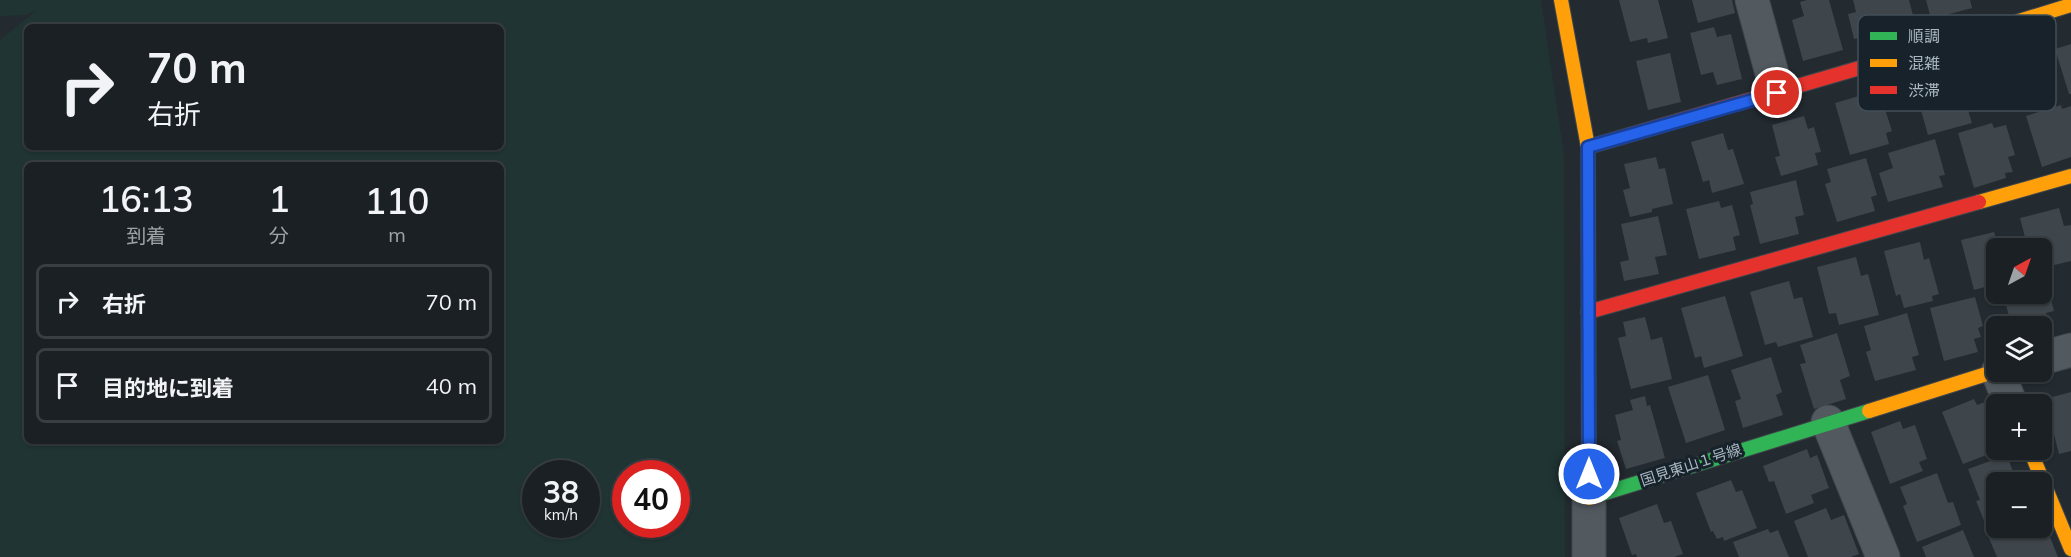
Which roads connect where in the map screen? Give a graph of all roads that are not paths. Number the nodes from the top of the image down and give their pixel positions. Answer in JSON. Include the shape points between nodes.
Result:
{"nodes":[{"id":1,"x":1561,"y":0,"type":"edge"},
{"id":2,"x":1752,"y":0,"type":"edge"},
{"id":3,"x":2071,"y":5,"type":"edge"},
{"id":4,"x":2038,"y":15,"type":"edge"},
{"id":5,"x":1858,"y":69,"type":"edge"},
{"id":6,"x":1777,"y":93,"type":"junction"},
{"id":7,"x":1588,"y":147,"type":"junction"},
{"id":8,"x":2071,"y":176,"type":"edge"},
{"id":9,"x":1588,"y":312,"type":"junction"},
{"id":10,"x":2071,"y":350,"type":"edge"},
{"id":11,"x":2052,"y":355,"type":"edge"},
{"id":12,"x":1986,"y":375,"type":"edge"},
{"id":13,"x":1828,"y":422,"type":"junction"},
{"id":14,"x":2034,"y":460,"type":"edge"},
{"id":15,"x":1589,"y":498,"type":"junction"},
{"id":16,"x":2071,"y":549,"type":"edge"},
{"id":17,"x":1589,"y":557,"type":"edge"},
{"id":18,"x":1883,"y":557,"type":"edge"}],
"edges":[{"from":1,"to":7,"type":"street"},
{"from":2,"to":6,"type":"street"},
{"from":3,"to":4,"type":"street"},
{"from":5,"to":6,"type":"street"},
{"from":6,"to":7,"type":"street"},
{"from":7,"to":9,"type":"street"},
{"from":8,"to":9,"type":"street"},
{"from":9,"to":15,"type":"street"},
{"from":10,"to":11,"type":"street"},
{"from":12,"to":13,"type":"street","name":"国見東山１号線"},
{"from":13,"to":15,"type":"street","name":"国見東山１号線"},
{"from":13,"to":18,"type":"street"},
{"from":14,"to":16,"type":"street"},
{"from":15,"to":17,"type":"street"}]}
